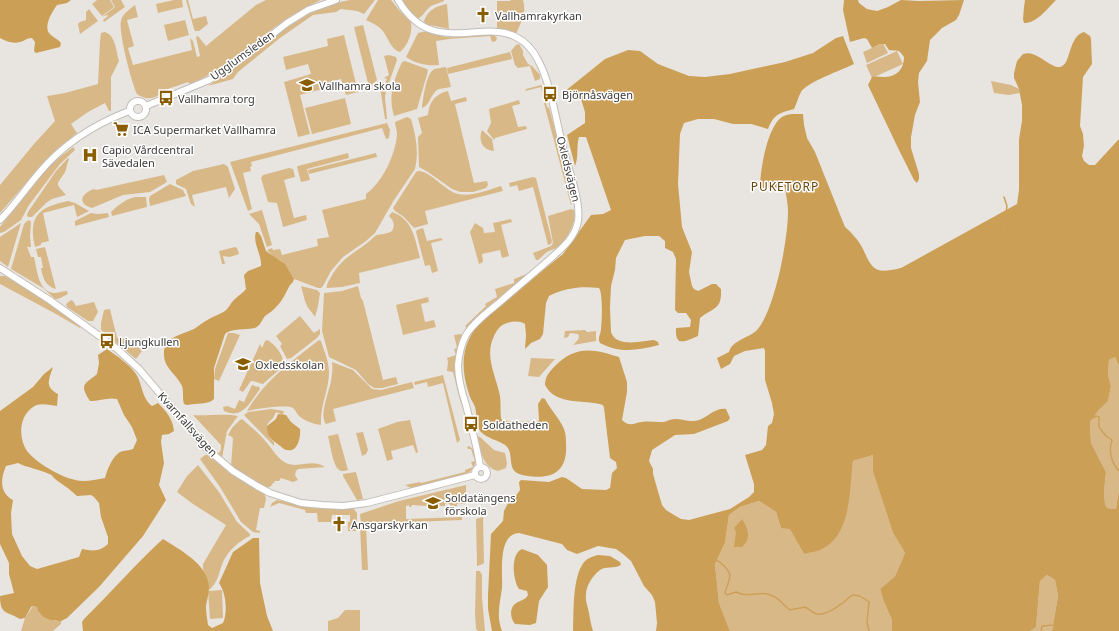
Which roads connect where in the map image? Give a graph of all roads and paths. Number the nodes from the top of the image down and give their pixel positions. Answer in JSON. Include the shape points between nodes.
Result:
{"nodes":[{"id":1,"x":336,"y":0,"type":"edge"},
{"id":2,"x":398,"y":0,"type":"edge"},
{"id":3,"x":146,"y":106,"type":"junction"},
{"id":4,"x":130,"y":111,"type":"junction"},
{"id":5,"x":0,"y":220,"type":"edge"},
{"id":6,"x":0,"y":268,"type":"edge"},
{"id":7,"x":480,"y":467,"type":"junction"},
{"id":8,"x":475,"y":476,"type":"junction"}],
"edges":[{"from":1,"to":3,"type":"street","name":"Ugglumsleden","via":[[308,10],[287,23],[209,80]]},
{"from":2,"to":7,"type":"street","name":"Oxledsvägen","via":[[411,18],[433,31],[450,34],[500,32],[517,37],[530,48],[543,71],[578,205],[578,223],[569,241],[482,318],[468,333],[462,346],[458,373]]},
{"from":3,"to":4,"type":"street","name":"Ugglumsleden","via":[[135,101],[130,105]]},
{"from":3,"to":4,"type":"street","name":"Ugglumsleden","via":[[146,113],[139,118],[133,116]]},
{"from":4,"to":5,"type":"street","name":"Ugglumsleden","via":[[88,131],[62,150]]},
{"from":6,"to":8,"type":"street","name":"Kvarnfallsvägen","via":[[116,348],[139,369],[207,449],[233,471],[270,492],[302,503],[343,506],[375,501]]},
{"from":7,"to":8,"type":"street","via":[[475,470]]},
{"from":7,"to":8,"type":"street","via":[[486,470],[486,476],[480,479]]}]}
